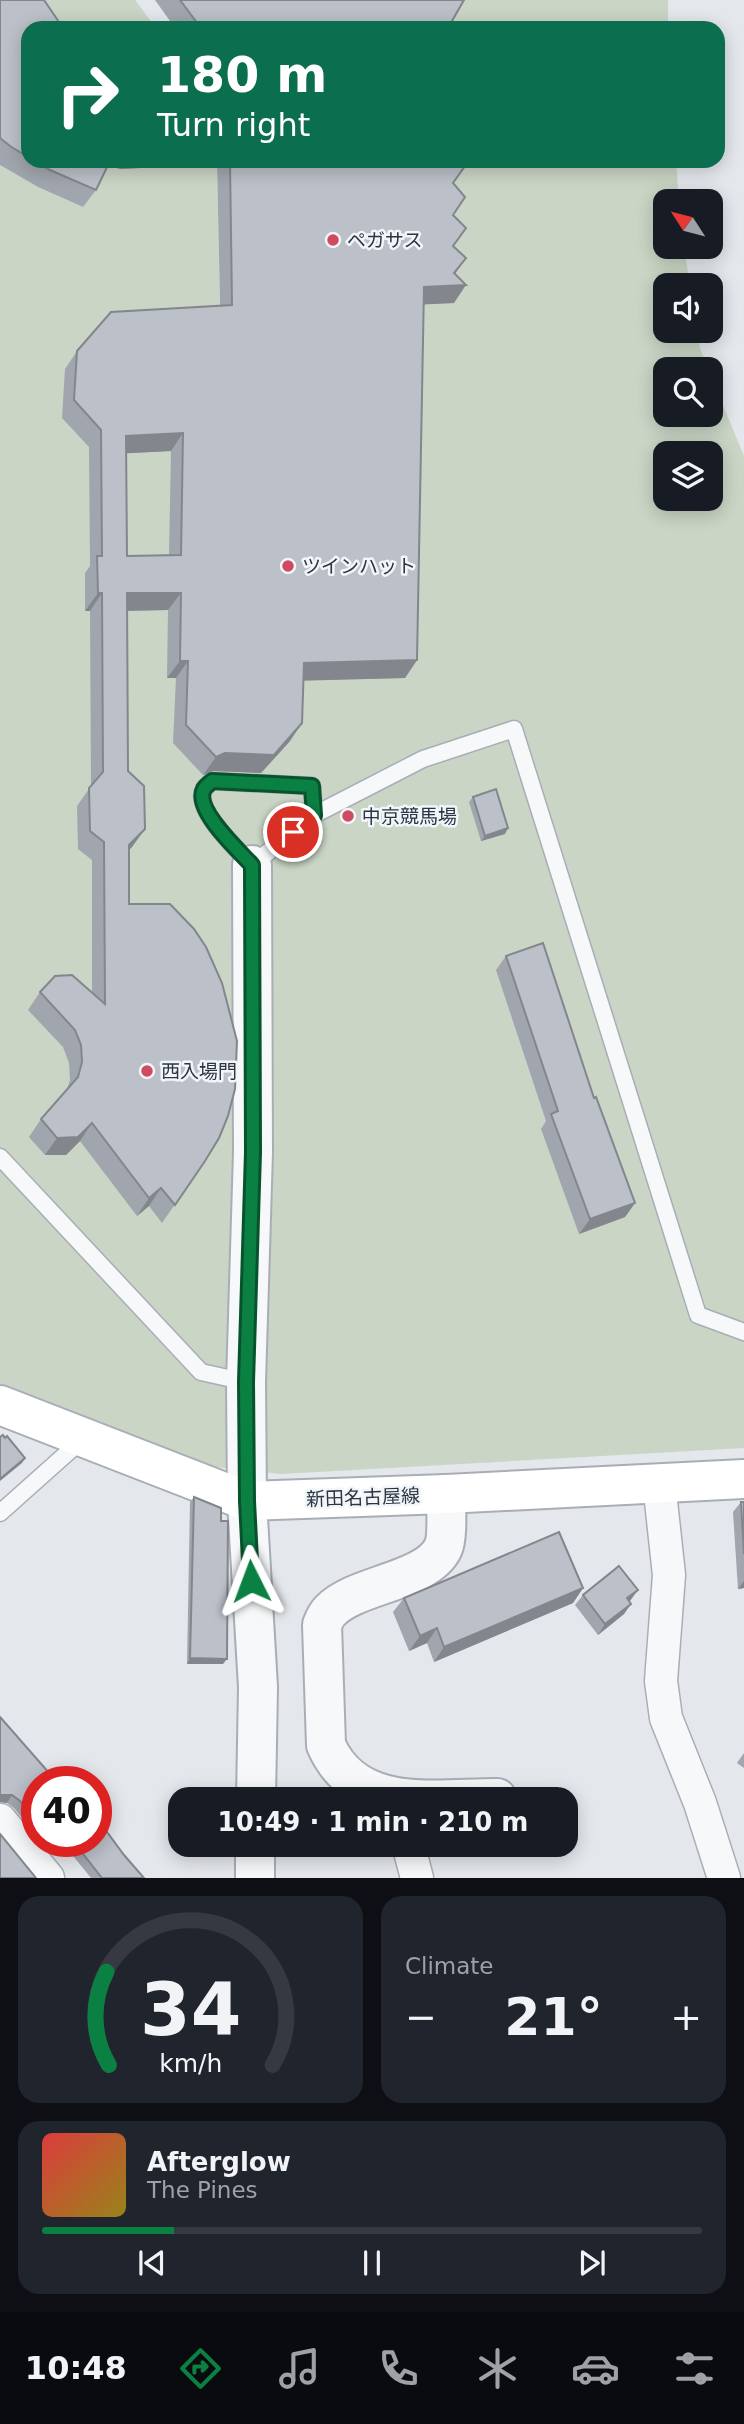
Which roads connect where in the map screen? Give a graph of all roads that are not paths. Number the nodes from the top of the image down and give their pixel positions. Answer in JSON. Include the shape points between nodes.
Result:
{"nodes":[{"id":1,"x":314,"y":815,"type":"junction"},
{"id":2,"x":252,"y":865,"type":"junction"},
{"id":3,"x":0,"y":1157,"type":"edge"},
{"id":4,"x":744,"y":1332,"type":"edge"},
{"id":5,"x":246,"y":1382,"type":"junction"},
{"id":6,"x":0,"y":1405,"type":"edge"},
{"id":7,"x":84,"y":1438,"type":"junction"},
{"id":8,"x":744,"y":1479,"type":"edge"},
{"id":9,"x":659,"y":1483,"type":"junction"},
{"id":10,"x":446,"y":1494,"type":"junction"},
{"id":11,"x":247,"y":1501,"type":"junction"},
{"id":12,"x":0,"y":1513,"type":"edge"},
{"id":13,"x":256,"y":1787,"type":"edge"},
{"id":14,"x":364,"y":1787,"type":"edge"},
{"id":15,"x":0,"y":1820,"type":"edge"},
{"id":16,"x":256,"y":1857,"type":"edge"},
{"id":17,"x":411,"y":1857,"type":"edge"},
{"id":18,"x":48,"y":1878,"type":"edge"},
{"id":19,"x":255,"y":1878,"type":"edge"},
{"id":20,"x":417,"y":1878,"type":"edge"},
{"id":21,"x":724,"y":1878,"type":"edge"}],
"edges":[{"from":1,"to":2,"type":"lane"},
{"from":1,"to":2,"type":"lane","via":[[312,786],[212,781],[204,789],[202,802],[212,821]]},
{"from":1,"to":4,"type":"lane","via":[[424,759],[514,729],[698,1315]]},
{"from":2,"to":5,"type":"street","via":[[253,1152]]},
{"from":3,"to":5,"type":"lane","via":[[201,1373]]},
{"from":5,"to":11,"type":"street"},
{"from":6,"to":7,"type":"main road","name":"新田名古屋線"},
{"from":7,"to":11,"type":"main road","name":"新田名古屋線"},
{"from":7,"to":12,"type":"lane"},
{"from":8,"to":9,"type":"main road","name":"新田名古屋線"},
{"from":9,"to":10,"type":"main road","name":"新田名古屋線"},
{"from":9,"to":21,"type":"street","via":[[669,1575],[661,1681],[666,1718]]},
{"from":10,"to":11,"type":"main road","name":"新田名古屋線"},
{"from":10,"to":14,"type":"street","via":[[444,1547],[433,1561],[342,1601],[329,1611],[322,1625],[327,1745],[343,1772]]},
{"from":11,"to":13,"type":"street","via":[[258,1687]]},
{"from":15,"to":18,"type":"street"},
{"from":16,"to":19,"type":"street"},
{"from":17,"to":20,"type":"street"}]}
